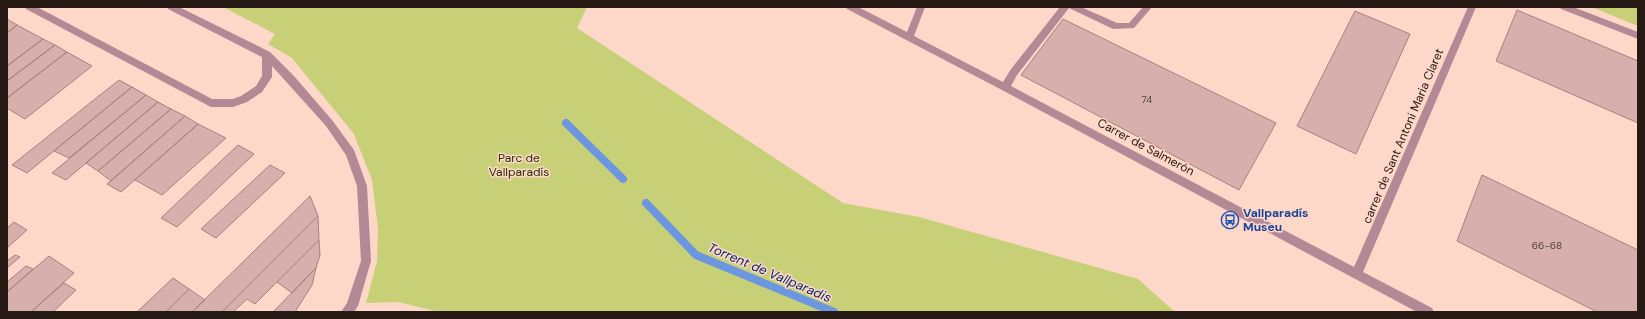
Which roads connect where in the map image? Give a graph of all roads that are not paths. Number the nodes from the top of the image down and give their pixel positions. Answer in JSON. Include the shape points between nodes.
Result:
{"nodes":[{"id":1,"x":29,"y":7,"type":"edge"},
{"id":2,"x":171,"y":7,"type":"edge"},
{"id":3,"x":850,"y":7,"type":"edge"},
{"id":4,"x":921,"y":7,"type":"edge"},
{"id":5,"x":1065,"y":7,"type":"edge"},
{"id":6,"x":1073,"y":7,"type":"edge"},
{"id":7,"x":1148,"y":7,"type":"edge"},
{"id":8,"x":1472,"y":7,"type":"edge"},
{"id":9,"x":1564,"y":7,"type":"edge"},
{"id":10,"x":1638,"y":36,"type":"edge"},
{"id":11,"x":909,"y":38,"type":"junction"},
{"id":12,"x":268,"y":55,"type":"junction"},
{"id":13,"x":1005,"y":87,"type":"junction"},
{"id":14,"x":1357,"y":274,"type":"junction"},
{"id":15,"x":347,"y":312,"type":"edge"},
{"id":16,"x":1428,"y":312,"type":"edge"}],
"edges":[{"from":1,"to":12,"type":"street","via":[[211,103],[233,103],[259,89],[267,77]]},
{"from":2,"to":12,"type":"street"},
{"from":3,"to":11,"type":"street","name":"Carrer de Salmerón"},
{"from":4,"to":11,"type":"street"},
{"from":5,"to":13,"type":"street"},
{"from":6,"to":7,"type":"street","via":[[1116,27],[1131,26]]},
{"from":8,"to":14,"type":"street","name":"carrer de Sant Antoni Maria Claret"},
{"from":9,"to":10,"type":"street"},
{"from":11,"to":13,"type":"street","name":"Carrer de Salmerón"},
{"from":12,"to":15,"type":"street","via":[[329,123],[350,153],[362,186],[366,261],[352,306]]},
{"from":13,"to":14,"type":"street","name":"Carrer de Salmerón"},
{"from":14,"to":16,"type":"street","name":"Carrer de Salmerón"}]}
